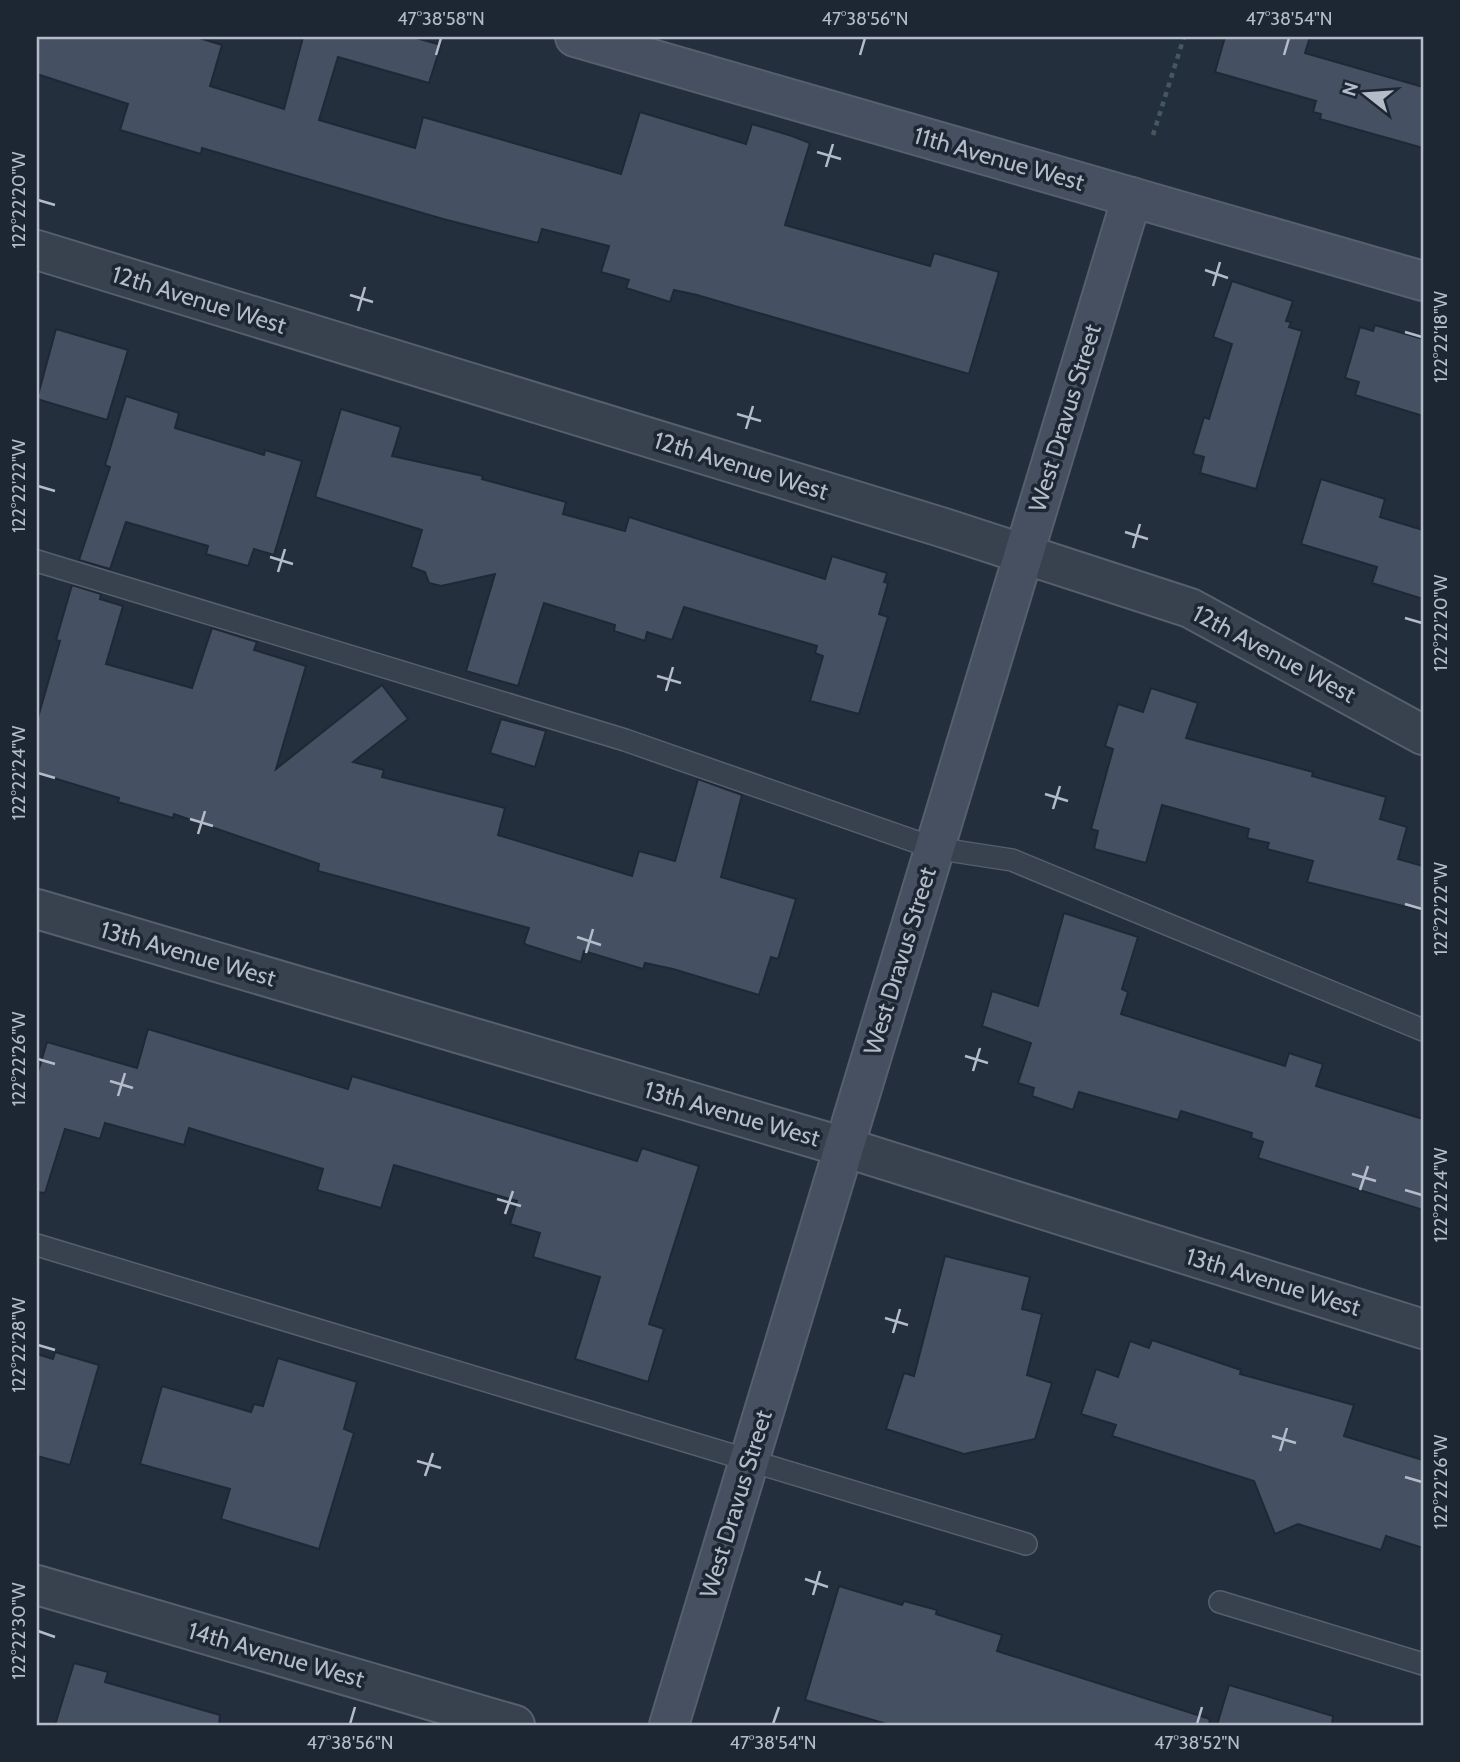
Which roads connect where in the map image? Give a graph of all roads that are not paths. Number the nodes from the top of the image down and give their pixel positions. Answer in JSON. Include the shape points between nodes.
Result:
{"nodes":[{"id":1,"x":575,"y":37,"type":"edge"},
{"id":2,"x":1132,"y":197,"type":"junction"},
{"id":3,"x":37,"y":250,"type":"edge"},
{"id":4,"x":1423,"y":281,"type":"edge"},
{"id":5,"x":1024,"y":553,"type":"junction"},
{"id":6,"x":37,"y":561,"type":"edge"},
{"id":7,"x":1423,"y":735,"type":"edge"},
{"id":8,"x":934,"y":849,"type":"junction"},
{"id":9,"x":37,"y":909,"type":"edge"},
{"id":10,"x":1423,"y":1030,"type":"edge"},
{"id":11,"x":844,"y":1147,"type":"junction"},
{"id":12,"x":37,"y":1245,"type":"edge"},
{"id":13,"x":1423,"y":1329,"type":"edge"},
{"id":14,"x":749,"y":1459,"type":"junction"},
{"id":15,"x":1026,"y":1544,"type":"dead end"},
{"id":16,"x":37,"y":1585,"type":"edge"},
{"id":17,"x":1220,"y":1602,"type":"dead end"},
{"id":18,"x":1423,"y":1664,"type":"edge"},
{"id":19,"x":515,"y":1725,"type":"edge"},
{"id":20,"x":669,"y":1725,"type":"edge"}],
"edges":[{"from":1,"to":2,"type":"street","name":"11th Avenue West"},
{"from":2,"to":4,"type":"street","name":"11th Avenue West"},
{"from":2,"to":5,"type":"street","name":"West Dravus Street"},
{"from":3,"to":5,"type":"street","name":"12th Avenue West"},
{"from":5,"to":7,"type":"street","name":"12th Avenue West","via":[[1190,608]]},
{"from":5,"to":8,"type":"street","name":"West Dravus Street"},
{"from":6,"to":8,"type":"lane","via":[[625,740]]},
{"from":8,"to":10,"type":"lane","via":[[1012,860]]},
{"from":8,"to":11,"type":"street","name":"West Dravus Street"},
{"from":9,"to":11,"type":"street","name":"13th Avenue West"},
{"from":11,"to":13,"type":"street","name":"13th Avenue West"},
{"from":11,"to":14,"type":"street","name":"West Dravus Street"},
{"from":12,"to":14,"type":"lane"},
{"from":14,"to":15,"type":"lane"},
{"from":14,"to":20,"type":"street","name":"West Dravus Street"},
{"from":16,"to":19,"type":"street","name":"14th Avenue West"},
{"from":17,"to":18,"type":"lane"}]}
